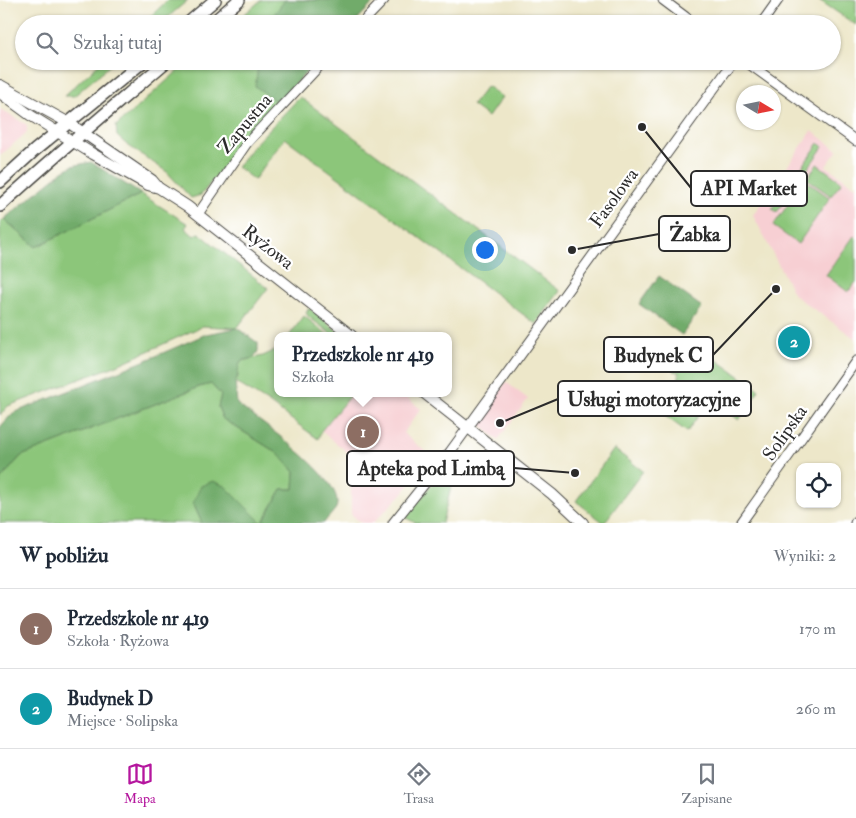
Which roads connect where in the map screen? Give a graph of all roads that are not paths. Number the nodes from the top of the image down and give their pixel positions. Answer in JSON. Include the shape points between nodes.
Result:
{"nodes":[{"id":1,"x":215,"y":0,"type":"edge"},
{"id":2,"x":239,"y":0,"type":"edge"},
{"id":3,"x":384,"y":0,"type":"edge"},
{"id":4,"x":663,"y":0,"type":"edge"},
{"id":5,"x":778,"y":0,"type":"edge"},
{"id":6,"x":198,"y":15,"type":"edge"},
{"id":7,"x":222,"y":15,"type":"edge"},
{"id":8,"x":370,"y":15,"type":"edge"},
{"id":9,"x":683,"y":15,"type":"edge"},
{"id":10,"x":767,"y":15,"type":"edge"},
{"id":11,"x":133,"y":70,"type":"edge"},
{"id":12,"x":156,"y":70,"type":"edge"},
{"id":13,"x":316,"y":70,"type":"edge"},
{"id":14,"x":727,"y":70,"type":"edge"},
{"id":15,"x":757,"y":70,"type":"edge"},
{"id":16,"x":0,"y":85,"type":"edge"},
{"id":17,"x":0,"y":93,"type":"edge"},
{"id":18,"x":69,"y":123,"type":"junction"},
{"id":19,"x":58,"y":131,"type":"junction"},
{"id":20,"x":83,"y":133,"type":"junction"},
{"id":21,"x":72,"y":141,"type":"junction"},
{"id":22,"x":856,"y":142,"type":"edge"},
{"id":23,"x":0,"y":182,"type":"edge"},
{"id":24,"x":160,"y":188,"type":"junction"},
{"id":25,"x":0,"y":206,"type":"edge"},
{"id":26,"x":198,"y":214,"type":"junction"},
{"id":27,"x":347,"y":332,"type":"edge"},
{"id":28,"x":856,"y":361,"type":"edge"},
{"id":29,"x":429,"y":397,"type":"edge"},
{"id":30,"x":467,"y":427,"type":"junction"},
{"id":31,"x":393,"y":523,"type":"edge"},
{"id":32,"x":583,"y":523,"type":"edge"},
{"id":33,"x":741,"y":523,"type":"edge"}],
"edges":[{"from":1,"to":6,"type":"main road"},
{"from":2,"to":7,"type":"main road"},
{"from":3,"to":8,"type":"street"},
{"from":4,"to":9,"type":"street"},
{"from":5,"to":10,"type":"street"},
{"from":11,"to":18,"type":"main road"},
{"from":12,"to":20,"type":"main road"},
{"from":13,"to":26,"type":"street","name":"Zapustna","via":[[247,143]]},
{"from":14,"to":30,"type":"street","name":"Fasolowa"},
{"from":15,"to":22,"type":"street"},
{"from":16,"to":18,"type":"street","name":"Ryżowa"},
{"from":17,"to":19,"type":"street","name":"Ryżowa"},
{"from":18,"to":19,"type":"main road"},
{"from":18,"to":20,"type":"street","name":"Ryżowa"},
{"from":19,"to":21,"type":"street","name":"Ryżowa"},
{"from":19,"to":23,"type":"main road"},
{"from":20,"to":21,"type":"main road"},
{"from":20,"to":24,"type":"street","name":"Ryżowa"},
{"from":21,"to":24,"type":"street","name":"Ryżowa","via":[[132,177]]},
{"from":21,"to":25,"type":"main road"},
{"from":24,"to":26,"type":"street","name":"Ryżowa"},
{"from":26,"to":27,"type":"street","name":"Ryżowa"},
{"from":28,"to":33,"type":"street","name":"Solipska"},
{"from":29,"to":30,"type":"street"},
{"from":30,"to":31,"type":"street","name":"Fasolowa"},
{"from":30,"to":32,"type":"street","via":[[552,494]]}]}
